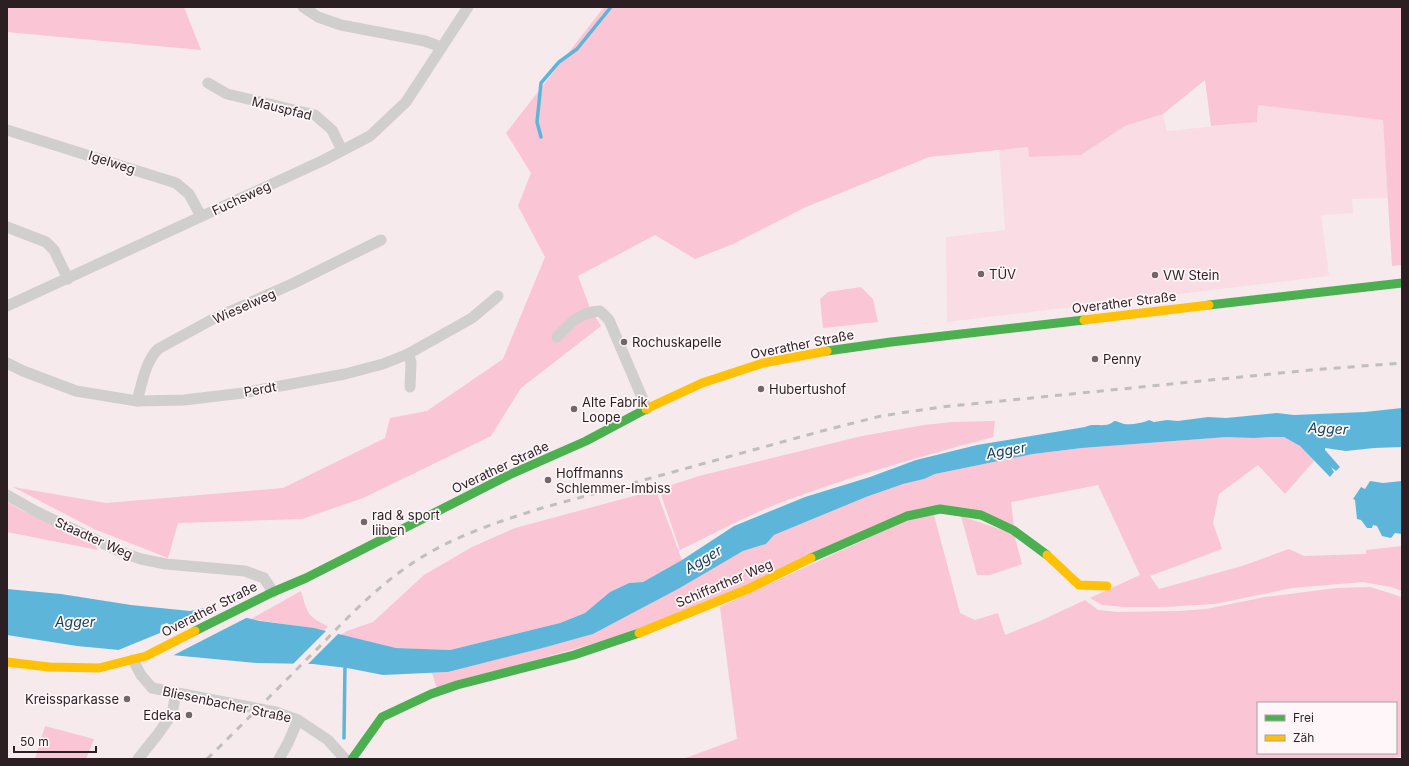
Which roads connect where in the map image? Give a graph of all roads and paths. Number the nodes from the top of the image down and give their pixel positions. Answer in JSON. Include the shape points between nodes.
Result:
{"nodes":[{"id":1,"x":303,"y":7,"type":"edge"},
{"id":2,"x":468,"y":7,"type":"edge"},
{"id":3,"x":441,"y":46,"type":"junction"},
{"id":4,"x":208,"y":83,"type":"dead end"},
{"id":5,"x":7,"y":130,"type":"edge"},
{"id":6,"x":342,"y":150,"type":"junction"},
{"id":7,"x":201,"y":216,"type":"junction"},
{"id":8,"x":7,"y":227,"type":"edge"},
{"id":9,"x":381,"y":240,"type":"dead end"},
{"id":10,"x":68,"y":279,"type":"junction"},
{"id":11,"x":1402,"y":283,"type":"edge"},
{"id":12,"x":498,"y":296,"type":"dead end"},
{"id":13,"x":7,"y":306,"type":"edge"},
{"id":14,"x":557,"y":337,"type":"dead end"},
{"id":15,"x":408,"y":354,"type":"junction"},
{"id":16,"x":7,"y":364,"type":"edge"},
{"id":17,"x":410,"y":387,"type":"dead end"},
{"id":18,"x":137,"y":401,"type":"junction"},
{"id":19,"x":647,"y":409,"type":"junction"},
{"id":20,"x":7,"y":495,"type":"edge"},
{"id":21,"x":1107,"y":586,"type":"dead end"},
{"id":22,"x":273,"y":592,"type":"junction"},
{"id":23,"x":133,"y":660,"type":"junction"},
{"id":24,"x":7,"y":662,"type":"edge"},
{"id":25,"x":176,"y":693,"type":"junction"},
{"id":26,"x":298,"y":720,"type":"junction"},
{"id":27,"x":138,"y":759,"type":"edge"},
{"id":28,"x":279,"y":759,"type":"edge"},
{"id":29,"x":345,"y":759,"type":"edge"},
{"id":30,"x":352,"y":759,"type":"edge"}],
"edges":[{"from":1,"to":3,"type":"street","via":[[318,17],[341,25]]},
{"from":2,"to":3,"type":"street","name":"Fuchsweg"},
{"from":3,"to":6,"type":"street","name":"Fuchsweg","via":[[406,102],[370,136]]},
{"from":4,"to":6,"type":"street","name":"Mauspfad","via":[[227,94],[316,115],[332,130]]},
{"from":5,"to":7,"type":"street","name":"Igelweg","via":[[176,183],[189,194]]},
{"from":6,"to":7,"type":"street","name":"Fuchsweg"},
{"from":7,"to":10,"type":"street","name":"Fuchsweg"},
{"from":8,"to":10,"type":"street","via":[[46,242],[54,250]]},
{"from":9,"to":18,"type":"street","name":"Wieselweg","via":[[213,319],[158,349],[152,355]]},
{"from":10,"to":13,"type":"street","name":"Fuchsweg"},
{"from":11,"to":19,"type":"main road","name":"Overather Straße","via":[[828,351],[763,363],[702,383]]},
{"from":12,"to":15,"type":"street","name":"Perdt","via":[[472,318]]},
{"from":14,"to":19,"type":"street","via":[[571,322],[588,312],[600,311],[609,320]]},
{"from":15,"to":17,"type":"street","via":[[411,362]]},
{"from":15,"to":18,"type":"street","name":"Perdt","via":[[345,374],[243,393],[184,400]]},
{"from":16,"to":18,"type":"street","name":"Perdt","via":[[76,390]]},
{"from":19,"to":22,"type":"main road","name":"Overather Straße"},
{"from":20,"to":22,"type":"street","name":"Staadter Weg","via":[[121,552],[166,564],[245,571],[264,578]]},
{"from":21,"to":30,"type":"main road","name":"Schiffarther Weg","via":[[1079,585],[1044,552],[1013,530],[981,515],[940,509],[907,516],[748,589],[634,635],[574,655],[456,685],[432,694],[382,717]]},
{"from":22,"to":23,"type":"main road","name":"Overather Straße","via":[[146,656]]},
{"from":23,"to":24,"type":"main road","name":"Overather Straße","via":[[99,668],[49,667]]},
{"from":23,"to":25,"type":"street","name":"Bliesenbacher Straße","via":[[152,688]]},
{"from":25,"to":26,"type":"street","name":"Bliesenbacher Straße","via":[[276,712]]},
{"from":25,"to":27,"type":"street","via":[[172,714]]},
{"from":26,"to":28,"type":"street"},
{"from":26,"to":29,"type":"street","name":"Bliesenbacher Straße","via":[[328,740]]}]}
